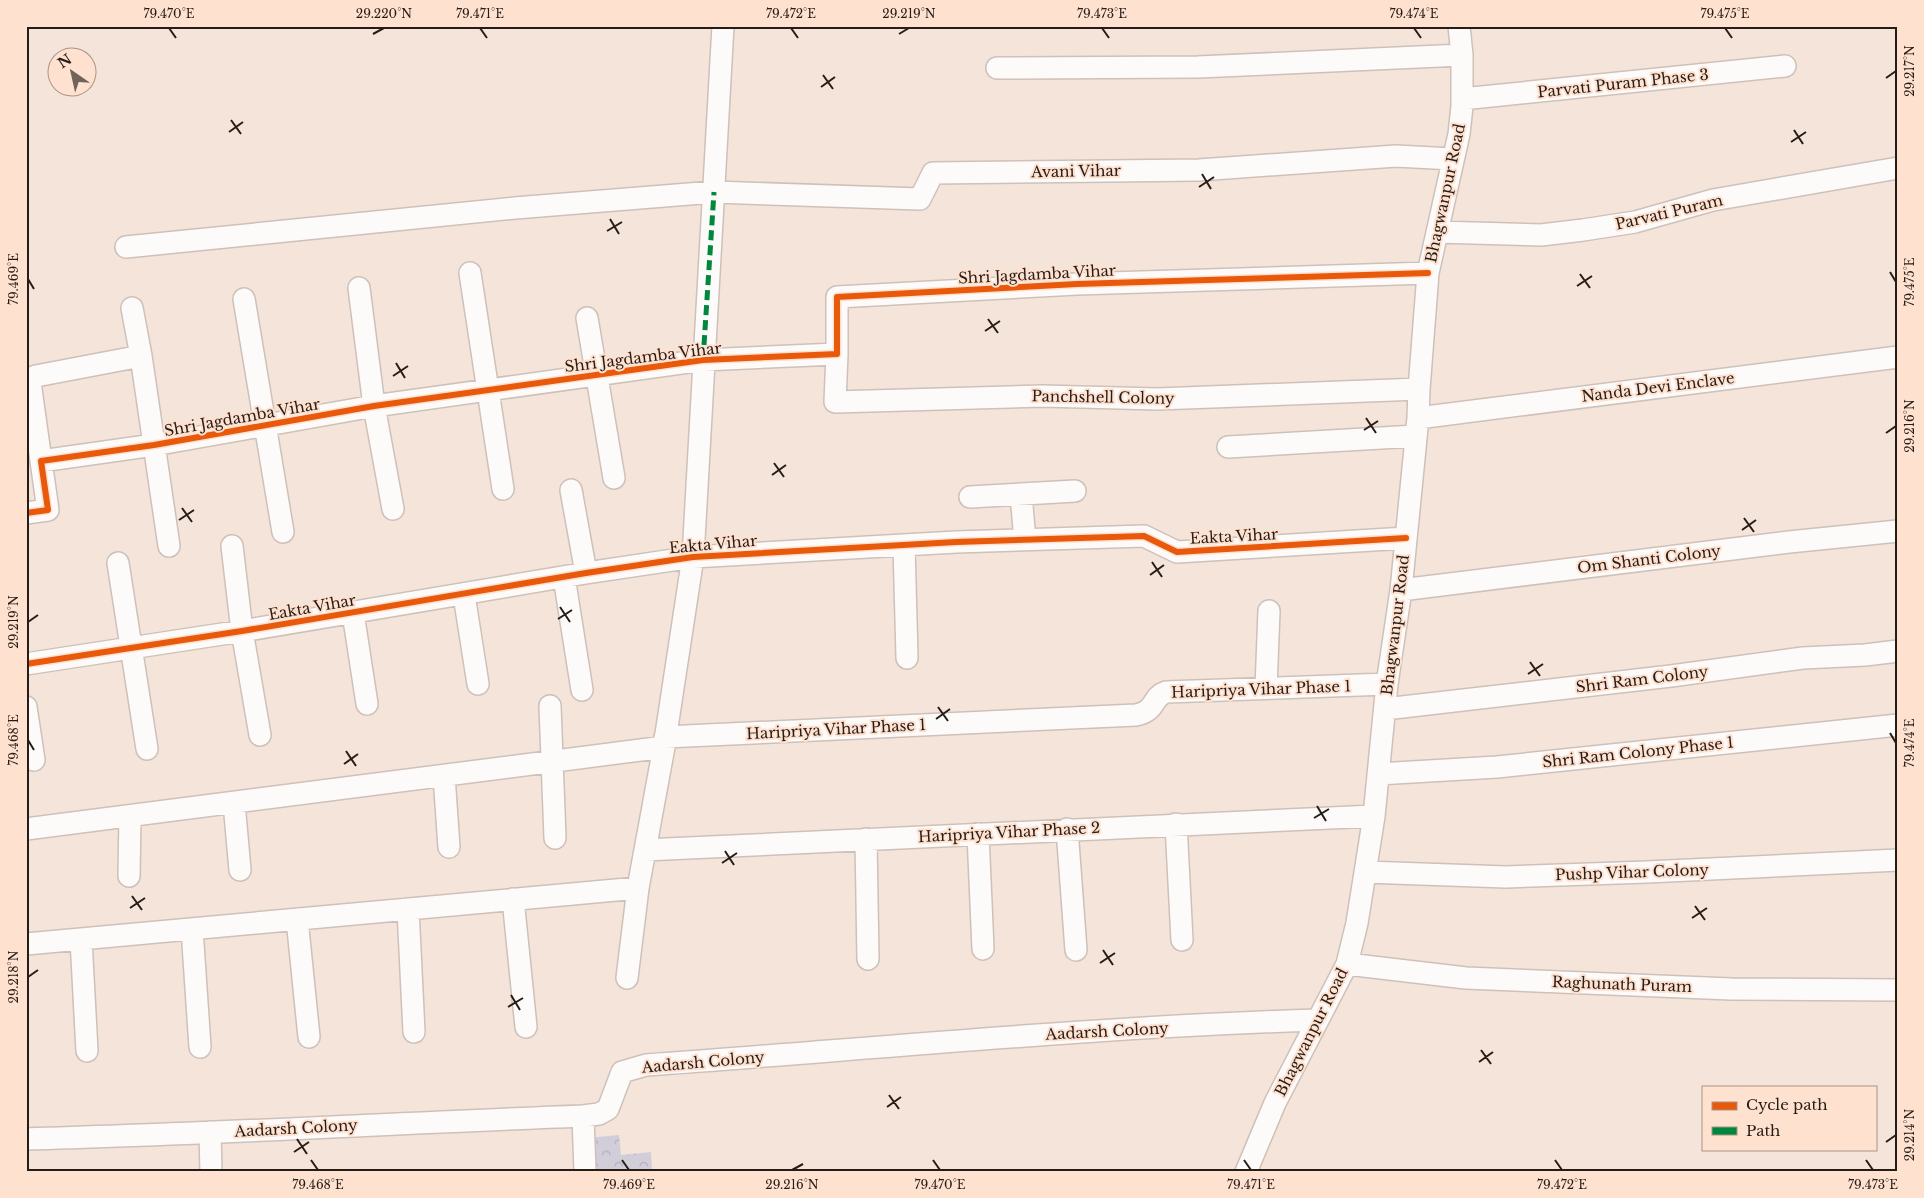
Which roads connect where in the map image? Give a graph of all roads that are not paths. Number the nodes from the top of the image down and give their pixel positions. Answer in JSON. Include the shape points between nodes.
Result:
{"nodes":[{"id":1,"x":723,"y":26,"type":"edge"},
{"id":2,"x":1459,"y":26,"type":"edge"},
{"id":3,"x":1462,"y":55,"type":"junction"},
{"id":4,"x":1785,"y":66,"type":"dead end"},
{"id":5,"x":997,"y":68,"type":"dead end"},
{"id":6,"x":1462,"y":99,"type":"junction"},
{"id":7,"x":1453,"y":159,"type":"junction"},
{"id":8,"x":1898,"y":168,"type":"edge"},
{"id":9,"x":714,"y":192,"type":"junction"},
{"id":10,"x":1437,"y":232,"type":"junction"},
{"id":11,"x":126,"y":246,"type":"dead end"},
{"id":12,"x":470,"y":273,"type":"dead end"},
{"id":13,"x":1428,"y":273,"type":"junction"},
{"id":14,"x":359,"y":288,"type":"dead end"},
{"id":15,"x":244,"y":299,"type":"dead end"},
{"id":16,"x":132,"y":308,"type":"dead end"},
{"id":17,"x":587,"y":318,"type":"dead end"},
{"id":18,"x":837,"y":354,"type":"junction"},
{"id":19,"x":141,"y":356,"type":"junction"},
{"id":20,"x":1898,"y":357,"type":"edge"},
{"id":21,"x":703,"y":360,"type":"junction"},
{"id":22,"x":597,"y":374,"type":"junction"},
{"id":23,"x":1418,"y":389,"type":"junction"},
{"id":24,"x":487,"y":390,"type":"junction"},
{"id":25,"x":374,"y":406,"type":"junction"},
{"id":26,"x":265,"y":425,"type":"junction"},
{"id":27,"x":1417,"y":426,"type":"junction"},
{"id":28,"x":154,"y":445,"type":"junction"},
{"id":29,"x":1228,"y":447,"type":"dead end"},
{"id":30,"x":41,"y":461,"type":"junction"},
{"id":31,"x":614,"y":478,"type":"dead end"},
{"id":32,"x":503,"y":489,"type":"dead end"},
{"id":33,"x":571,"y":490,"type":"dead end"},
{"id":34,"x":1075,"y":491,"type":"dead end"},
{"id":35,"x":1021,"y":495,"type":"junction"},
{"id":36,"x":970,"y":497,"type":"dead end"},
{"id":37,"x":393,"y":508,"type":"dead end"},
{"id":38,"x":26,"y":513,"type":"edge"},
{"id":39,"x":1898,"y":531,"type":"edge"},
{"id":40,"x":283,"y":532,"type":"dead end"},
{"id":41,"x":1406,"y":538,"type":"junction"},
{"id":42,"x":1025,"y":540,"type":"junction"},
{"id":43,"x":904,"y":545,"type":"junction"},
{"id":44,"x":169,"y":546,"type":"dead end"},
{"id":45,"x":232,"y":546,"type":"dead end"},
{"id":46,"x":693,"y":557,"type":"junction"},
{"id":47,"x":118,"y":563,"type":"dead end"},
{"id":48,"x":586,"y":573,"type":"junction"},
{"id":49,"x":564,"y":576,"type":"junction"},
{"id":50,"x":1401,"y":590,"type":"junction"},
{"id":51,"x":464,"y":595,"type":"junction"},
{"id":52,"x":1269,"y":611,"type":"dead end"},
{"id":53,"x":353,"y":613,"type":"junction"},
{"id":54,"x":242,"y":632,"type":"junction"},
{"id":55,"x":132,"y":648,"type":"junction"},
{"id":56,"x":1898,"y":651,"type":"edge"},
{"id":57,"x":907,"y":658,"type":"dead end"},
{"id":58,"x":26,"y":664,"type":"edge"},
{"id":59,"x":478,"y":684,"type":"dead end"},
{"id":60,"x":1387,"y":684,"type":"junction"},
{"id":61,"x":1266,"y":688,"type":"junction"},
{"id":62,"x":582,"y":690,"type":"dead end"},
{"id":63,"x":368,"y":704,"type":"dead end"},
{"id":64,"x":550,"y":706,"type":"dead end"},
{"id":65,"x":1386,"y":709,"type":"junction"},
{"id":66,"x":27,"y":712,"type":"edge"},
{"id":67,"x":1898,"y":725,"type":"edge"},
{"id":68,"x":260,"y":736,"type":"dead end"},
{"id":69,"x":665,"y":742,"type":"junction"},
{"id":70,"x":147,"y":748,"type":"dead end"},
{"id":71,"x":34,"y":760,"type":"dead end"},
{"id":72,"x":552,"y":762,"type":"junction"},
{"id":73,"x":1378,"y":774,"type":"junction"},
{"id":74,"x":444,"y":776,"type":"junction"},
{"id":75,"x":234,"y":803,"type":"junction"},
{"id":76,"x":130,"y":816,"type":"junction"},
{"id":77,"x":1374,"y":816,"type":"junction"},
{"id":78,"x":1176,"y":824,"type":"junction"},
{"id":79,"x":26,"y":829,"type":"edge"},
{"id":80,"x":1067,"y":829,"type":"junction"},
{"id":81,"x":978,"y":834,"type":"junction"},
{"id":82,"x":555,"y":838,"type":"dead end"},
{"id":83,"x":866,"y":839,"type":"junction"},
{"id":84,"x":449,"y":847,"type":"dead end"},
{"id":85,"x":645,"y":850,"type":"junction"},
{"id":86,"x":1898,"y":860,"type":"edge"},
{"id":87,"x":240,"y":870,"type":"dead end"},
{"id":88,"x":1365,"y":872,"type":"junction"},
{"id":89,"x":130,"y":876,"type":"dead end"},
{"id":90,"x":638,"y":888,"type":"junction"},
{"id":91,"x":513,"y":899,"type":"junction"},
{"id":92,"x":408,"y":909,"type":"junction"},
{"id":93,"x":297,"y":919,"type":"junction"},
{"id":94,"x":192,"y":929,"type":"junction"},
{"id":95,"x":81,"y":939,"type":"junction"},
{"id":96,"x":1182,"y":940,"type":"dead end"},
{"id":97,"x":26,"y":944,"type":"edge"},
{"id":98,"x":983,"y":949,"type":"dead end"},
{"id":99,"x":1076,"y":950,"type":"dead end"},
{"id":100,"x":868,"y":959,"type":"dead end"},
{"id":101,"x":1347,"y":964,"type":"junction"},
{"id":102,"x":627,"y":978,"type":"dead end"},
{"id":103,"x":1898,"y":990,"type":"edge"},
{"id":104,"x":1317,"y":1020,"type":"junction"},
{"id":105,"x":526,"y":1027,"type":"dead end"},
{"id":106,"x":414,"y":1032,"type":"dead end"},
{"id":107,"x":309,"y":1037,"type":"dead end"},
{"id":108,"x":200,"y":1047,"type":"dead end"},
{"id":109,"x":87,"y":1051,"type":"dead end"},
{"id":110,"x":582,"y":1116,"type":"junction"},
{"id":111,"x":210,"y":1132,"type":"junction"},
{"id":112,"x":26,"y":1139,"type":"edge"},
{"id":113,"x":211,"y":1172,"type":"edge"},
{"id":114,"x":585,"y":1172,"type":"edge"},
{"id":115,"x":1246,"y":1172,"type":"edge"}],
"edges":[{"from":1,"to":9,"type":"street"},
{"from":2,"to":3,"type":"street","name":"Bhagwanpur Road"},
{"from":3,"to":5,"type":"street","via":[[1198,67]]},
{"from":3,"to":6,"type":"street","name":"Bhagwanpur Road"},
{"from":4,"to":6,"type":"street","name":"Parvati Puram Phase 3"},
{"from":6,"to":7,"type":"street","name":"Bhagwanpur Road"},
{"from":7,"to":9,"type":"street","name":"Avani Vihar","via":[[1396,156],[1199,170],[933,173],[920,199]]},
{"from":7,"to":10,"type":"street","name":"Bhagwanpur Road"},
{"from":8,"to":10,"type":"street","name":"Parvati Puram","via":[[1713,200],[1635,222],[1583,230],[1541,235]]},
{"from":9,"to":11,"type":"street"},
{"from":9,"to":21,"type":"street"},
{"from":10,"to":13,"type":"street","name":"Bhagwanpur Road"},
{"from":12,"to":24,"type":"street"},
{"from":13,"to":18,"type":"street","name":"Shri Jagdamba Vihar","via":[[1077,284],[837,298]]},
{"from":13,"to":23,"type":"street","name":"Bhagwanpur Road"},
{"from":14,"to":25,"type":"street"},
{"from":15,"to":26,"type":"street"},
{"from":16,"to":19,"type":"street"},
{"from":17,"to":22,"type":"street"},
{"from":18,"to":21,"type":"street","name":"Shri Jagdamba Vihar"},
{"from":18,"to":23,"type":"street","name":"Panchshell Colony","via":[[835,402],[1042,396],[1158,399]]},
{"from":19,"to":28,"type":"street"},
{"from":19,"to":30,"type":"street","via":[[31,378]]},
{"from":20,"to":27,"type":"street","name":"Nanda Devi Enclave"},
{"from":21,"to":22,"type":"street","name":"Shri Jagdamba Vihar"},
{"from":21,"to":46,"type":"street"},
{"from":22,"to":24,"type":"street","name":"Shri Jagdamba Vihar"},
{"from":22,"to":31,"type":"street"},
{"from":23,"to":27,"type":"street","name":"Bhagwanpur Road"},
{"from":24,"to":25,"type":"street","name":"Shri Jagdamba Vihar"},
{"from":24,"to":32,"type":"street"},
{"from":25,"to":26,"type":"street","name":"Shri Jagdamba Vihar"},
{"from":25,"to":37,"type":"street"},
{"from":26,"to":28,"type":"street","name":"Shri Jagdamba Vihar"},
{"from":26,"to":40,"type":"street"},
{"from":27,"to":29,"type":"street","name":"Nanda Devi Enclave"},
{"from":27,"to":41,"type":"street","name":"Bhagwanpur Road"},
{"from":28,"to":30,"type":"street","name":"Shri Jagdamba Vihar"},
{"from":28,"to":44,"type":"street"},
{"from":30,"to":38,"type":"street","via":[[48,510]]},
{"from":33,"to":48,"type":"street"},
{"from":34,"to":35,"type":"street"},
{"from":35,"to":36,"type":"street"},
{"from":35,"to":42,"type":"street"},
{"from":39,"to":50,"type":"street","name":"Om Shanti Colony"},
{"from":41,"to":42,"type":"street","name":"Eakta Vihar","via":[[1178,552],[1144,536]]},
{"from":41,"to":50,"type":"street","name":"Bhagwanpur Road"},
{"from":42,"to":43,"type":"street","name":"Eakta Vihar"},
{"from":43,"to":46,"type":"street","name":"Eakta Vihar"},
{"from":43,"to":57,"type":"street"},
{"from":45,"to":54,"type":"street"},
{"from":46,"to":48,"type":"street","name":"Eakta Vihar"},
{"from":46,"to":69,"type":"street"},
{"from":47,"to":55,"type":"street"},
{"from":48,"to":49,"type":"street","name":"Eakta Vihar"},
{"from":49,"to":51,"type":"street","name":"Eakta Vihar"},
{"from":49,"to":62,"type":"street"},
{"from":50,"to":60,"type":"street","name":"Bhagwanpur Road"},
{"from":51,"to":53,"type":"street","name":"Eakta Vihar"},
{"from":51,"to":59,"type":"street"},
{"from":52,"to":61,"type":"street"},
{"from":53,"to":54,"type":"street","name":"Eakta Vihar"},
{"from":53,"to":63,"type":"street"},
{"from":54,"to":55,"type":"street","name":"Eakta Vihar"},
{"from":54,"to":68,"type":"street"},
{"from":55,"to":58,"type":"street","name":"Eakta Vihar"},
{"from":55,"to":70,"type":"street"},
{"from":56,"to":65,"type":"street","name":"Shri Ram Colony","via":[[1865,656],[1803,658]]},
{"from":60,"to":61,"type":"street","name":"Haripriya Vihar Phase 1"},
{"from":60,"to":65,"type":"street","name":"Bhagwanpur Road"},
{"from":61,"to":69,"type":"street","name":"Haripriya Vihar Phase 1","via":[[1166,692],[1160,694],[1149,711],[1136,715]]},
{"from":64,"to":72,"type":"street"},
{"from":65,"to":73,"type":"street","name":"Bhagwanpur Road"},
{"from":66,"to":71,"type":"street"},
{"from":67,"to":73,"type":"street","name":"Shri Ram Colony Phase 1","via":[[1497,767]]},
{"from":69,"to":72,"type":"street","name":"Haripriya Vihar Phase 1"},
{"from":69,"to":85,"type":"street"},
{"from":72,"to":74,"type":"street","name":"Haripriya Vihar Phase 1"},
{"from":72,"to":82,"type":"street"},
{"from":73,"to":77,"type":"street","name":"Bhagwanpur Road"},
{"from":74,"to":75,"type":"street","name":"Haripriya Vihar Phase 1"},
{"from":74,"to":84,"type":"street"},
{"from":75,"to":76,"type":"street","name":"Haripriya Vihar Phase 1"},
{"from":75,"to":87,"type":"street"},
{"from":76,"to":79,"type":"street","name":"Haripriya Vihar Phase 1"},
{"from":76,"to":89,"type":"street"},
{"from":77,"to":78,"type":"street","name":"Haripriya Vihar Phase 2"},
{"from":77,"to":88,"type":"street","name":"Bhagwanpur Road"},
{"from":78,"to":80,"type":"street","name":"Haripriya Vihar Phase 2"},
{"from":78,"to":96,"type":"street"},
{"from":80,"to":81,"type":"street","name":"Haripriya Vihar Phase 2"},
{"from":80,"to":99,"type":"street"},
{"from":81,"to":83,"type":"street","name":"Haripriya Vihar Phase 2"},
{"from":81,"to":98,"type":"street"},
{"from":83,"to":85,"type":"street","name":"Haripriya Vihar Phase 2"},
{"from":83,"to":100,"type":"street"},
{"from":85,"to":90,"type":"street"},
{"from":86,"to":88,"type":"street","name":"Pushp Vihar Colony","via":[[1506,877]]},
{"from":88,"to":101,"type":"street","name":"Bhagwanpur Road"},
{"from":90,"to":91,"type":"street"},
{"from":90,"to":102,"type":"street"},
{"from":91,"to":92,"type":"street"},
{"from":91,"to":105,"type":"street"},
{"from":92,"to":93,"type":"street"},
{"from":92,"to":106,"type":"street"},
{"from":93,"to":94,"type":"street"},
{"from":93,"to":107,"type":"street"},
{"from":94,"to":95,"type":"street"},
{"from":94,"to":108,"type":"street"},
{"from":95,"to":97,"type":"street"},
{"from":95,"to":109,"type":"street"},
{"from":101,"to":103,"type":"street","name":"Raghunath Puram","via":[[1466,978],[1730,989]]},
{"from":101,"to":104,"type":"street","name":"Bhagwanpur Road"},
{"from":104,"to":110,"type":"street","name":"Aadarsh Colony","via":[[1024,1036],[646,1065],[622,1072],[608,1109]]},
{"from":104,"to":115,"type":"street","name":"Bhagwanpur Road","via":[[1275,1103]]},
{"from":110,"to":111,"type":"street","name":"Aadarsh Colony"},
{"from":110,"to":114,"type":"street"},
{"from":111,"to":112,"type":"street","name":"Aadarsh Colony"},
{"from":111,"to":113,"type":"street"}]}
